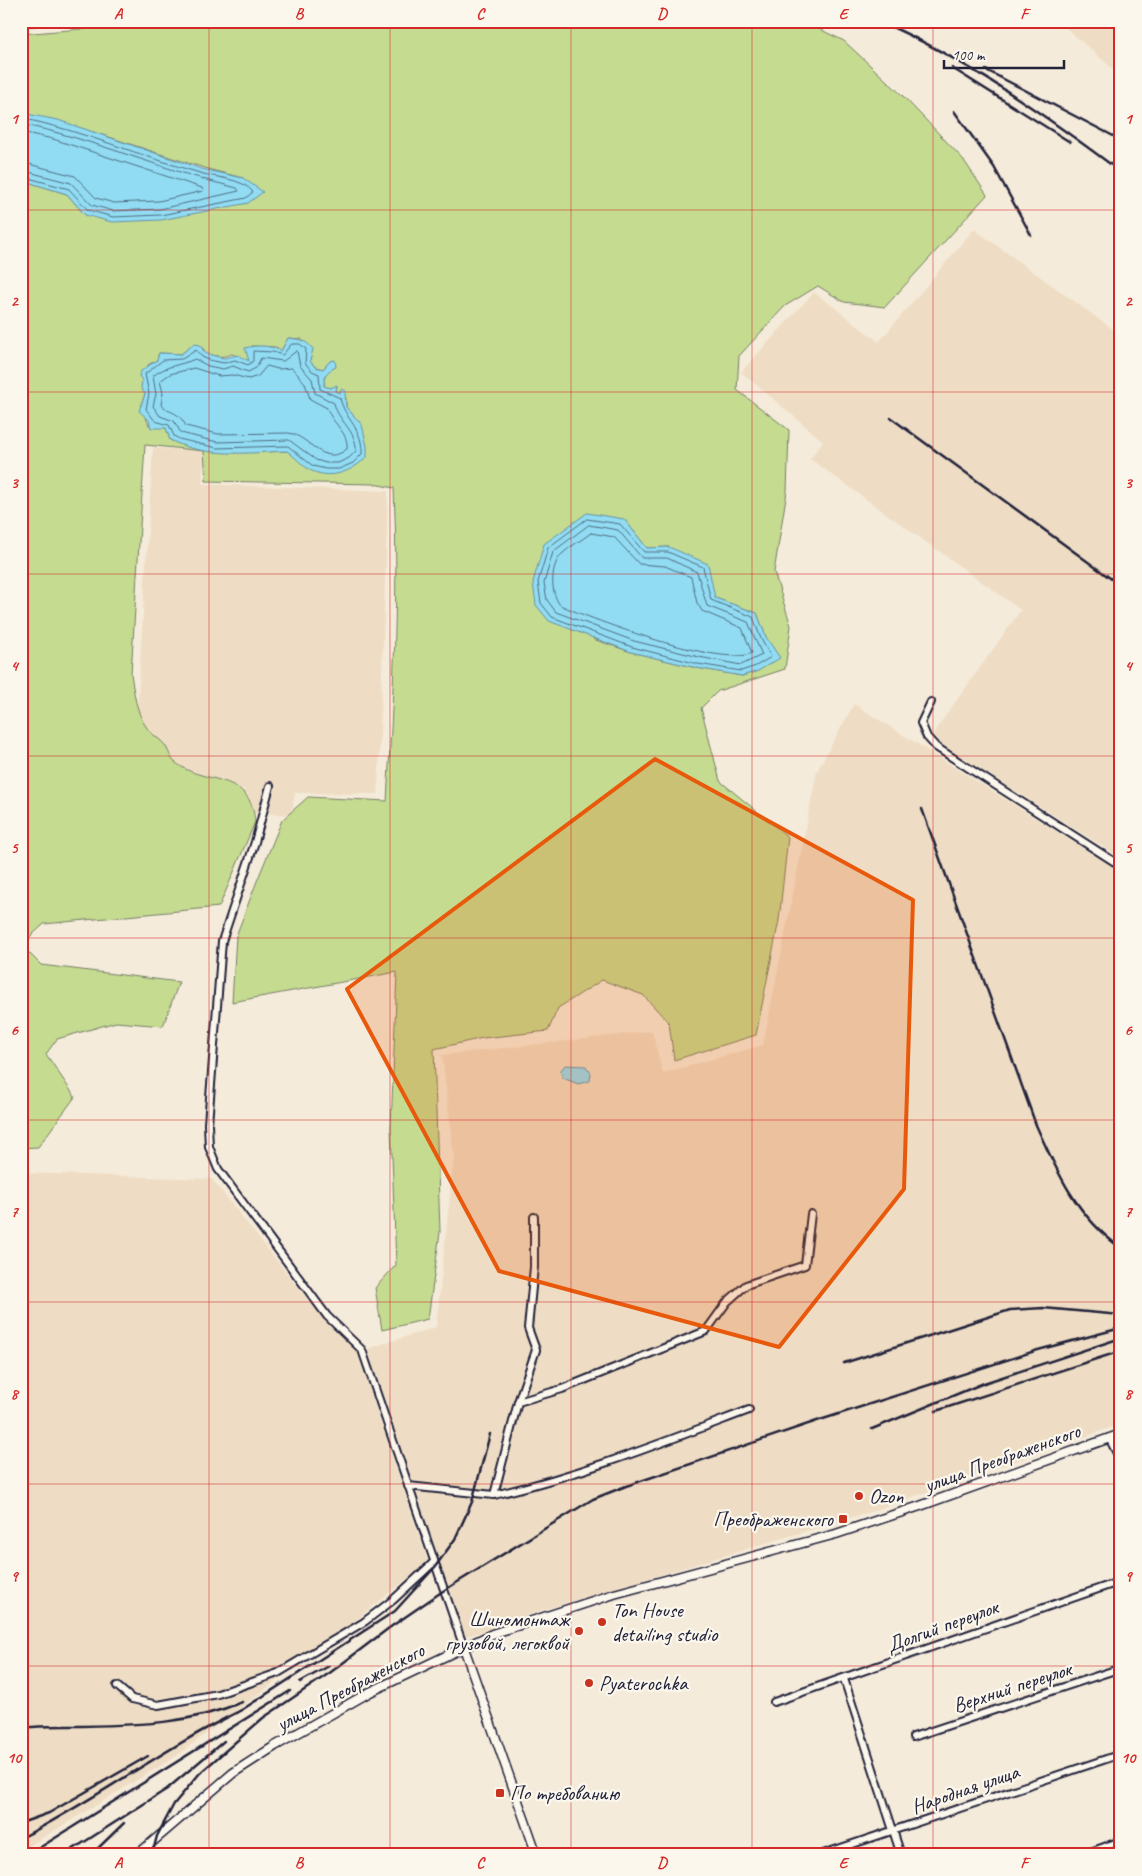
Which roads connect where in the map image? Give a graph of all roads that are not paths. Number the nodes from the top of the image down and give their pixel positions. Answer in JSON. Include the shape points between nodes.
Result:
{"nodes":[{"id":1,"x":931,"y":702,"type":"dead end"},
{"id":2,"x":270,"y":786,"type":"dead end"},
{"id":3,"x":1121,"y":866,"type":"edge"},
{"id":4,"x":811,"y":1214,"type":"dead end"},
{"id":5,"x":534,"y":1218,"type":"dead end"},
{"id":6,"x":518,"y":1402,"type":"junction"},
{"id":7,"x":749,"y":1410,"type":"dead end"},
{"id":8,"x":1121,"y":1434,"type":"edge"},
{"id":9,"x":1109,"y":1438,"type":"junction"},
{"id":10,"x":1121,"y":1461,"type":"edge"},
{"id":11,"x":408,"y":1486,"type":"junction"},
{"id":12,"x":494,"y":1495,"type":"junction"},
{"id":13,"x":434,"y":1562,"type":"junction"},
{"id":14,"x":1121,"y":1581,"type":"edge"},
{"id":15,"x":464,"y":1648,"type":"junction"},
{"id":16,"x":1121,"y":1668,"type":"edge"},
{"id":17,"x":844,"y":1679,"type":"junction"},
{"id":18,"x":117,"y":1686,"type":"dead end"},
{"id":19,"x":774,"y":1702,"type":"dead end"},
{"id":20,"x":913,"y":1737,"type":"dead end"},
{"id":21,"x":1121,"y":1754,"type":"edge"},
{"id":22,"x":893,"y":1830,"type":"junction"},
{"id":23,"x":1121,"y":1841,"type":"edge"},
{"id":24,"x":136,"y":1855,"type":"edge"},
{"id":25,"x":537,"y":1855,"type":"edge"},
{"id":26,"x":820,"y":1855,"type":"edge"},
{"id":27,"x":901,"y":1855,"type":"edge"},
{"id":28,"x":1082,"y":1855,"type":"edge"}],
"edges":[{"from":1,"to":3,"type":"street","via":[[921,723],[927,738],[936,747]]},
{"from":2,"to":11,"type":"street","via":[[222,941],[212,1054],[209,1147],[218,1169],[327,1316],[362,1350]]},
{"from":4,"to":6,"type":"street","via":[[805,1265],[746,1285],[726,1302],[706,1331],[562,1389]]},
{"from":5,"to":6,"type":"street","via":[[534,1267],[528,1328],[536,1350]]},
{"from":6,"to":12,"type":"street"},
{"from":7,"to":12,"type":"street","via":[[592,1468]]},
{"from":8,"to":9,"type":"street","name":"улица Преображенского"},
{"from":9,"to":10,"type":"street"},
{"from":9,"to":15,"type":"street","name":"улица Преображенского","via":[[836,1534],[614,1594],[492,1634]]},
{"from":11,"to":12,"type":"street"},
{"from":11,"to":13,"type":"street"},
{"from":13,"to":15,"type":"street"},
{"from":13,"to":18,"type":"street","via":[[394,1600],[364,1622],[278,1674],[218,1694],[158,1705],[132,1699]]},
{"from":14,"to":17,"type":"street","name":"Долгий переулок"},
{"from":15,"to":24,"type":"street","name":"улица Преображенского","via":[[370,1692],[275,1746],[233,1773]]},
{"from":15,"to":25,"type":"street"},
{"from":16,"to":20,"type":"street","name":"Верхний переулок"},
{"from":17,"to":19,"type":"street","name":"Долгий переулок"},
{"from":17,"to":22,"type":"street"},
{"from":21,"to":22,"type":"street","name":"Народная улица"},
{"from":22,"to":26,"type":"street","name":"Народная улица"},
{"from":22,"to":27,"type":"street"},
{"from":23,"to":28,"type":"street"}]}
